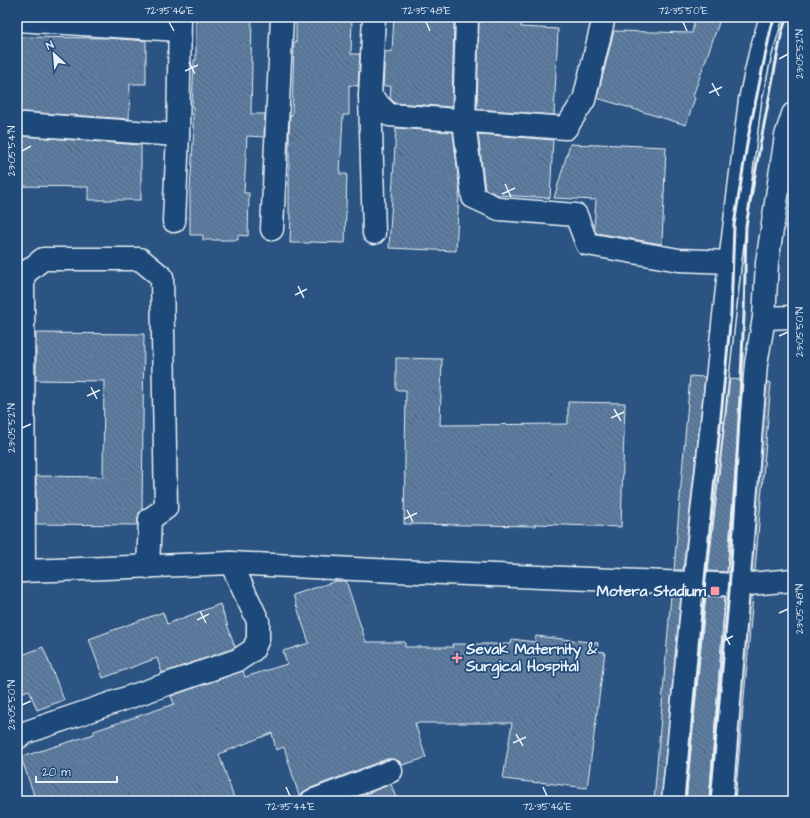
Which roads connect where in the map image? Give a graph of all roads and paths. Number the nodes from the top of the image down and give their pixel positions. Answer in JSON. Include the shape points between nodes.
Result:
{"nodes":[{"id":1,"x":282,"y":17,"type":"edge"},
{"id":2,"x":374,"y":17,"type":"edge"},
{"id":3,"x":467,"y":17,"type":"edge"},
{"id":4,"x":604,"y":17,"type":"edge"},
{"id":5,"x":771,"y":17,"type":"edge"},
{"id":6,"x":17,"y":20,"type":"edge"},
{"id":7,"x":179,"y":24,"type":"edge"},
{"id":8,"x":370,"y":96,"type":"junction"},
{"id":9,"x":793,"y":114,"type":"edge"},
{"id":10,"x":464,"y":121,"type":"junction"},
{"id":11,"x":23,"y":124,"type":"dead end"},
{"id":12,"x":178,"y":135,"type":"junction"},
{"id":13,"x":174,"y":221,"type":"dead end"},
{"id":14,"x":272,"y":229,"type":"dead end"},
{"id":15,"x":374,"y":233,"type":"dead end"},
{"id":16,"x":730,"y":262,"type":"junction"},
{"id":17,"x":793,"y":317,"type":"edge"},
{"id":18,"x":764,"y":318,"type":"junction"},
{"id":19,"x":231,"y":563,"type":"junction"},
{"id":20,"x":148,"y":567,"type":"junction"},
{"id":21,"x":20,"y":571,"type":"edge"},
{"id":22,"x":793,"y":580,"type":"edge"},
{"id":23,"x":694,"y":583,"type":"junction"},
{"id":24,"x":739,"y":585,"type":"junction"},
{"id":25,"x":17,"y":738,"type":"edge"},
{"id":26,"x":391,"y":771,"type":"dead end"},
{"id":27,"x":312,"y":801,"type":"edge"},
{"id":28,"x":673,"y":801,"type":"edge"},
{"id":29,"x":722,"y":801,"type":"edge"}],
"edges":[{"from":1,"to":14,"type":"street"},
{"from":2,"to":8,"type":"street"},
{"from":3,"to":10,"type":"street"},
{"from":4,"to":10,"type":"street","via":[[584,100],[566,128]]},
{"from":5,"to":16,"type":"street","via":[[750,100]]},
{"from":6,"to":7,"type":"street"},
{"from":7,"to":12,"type":"street"},
{"from":8,"to":10,"type":"street","via":[[389,115]]},
{"from":8,"to":15,"type":"street"},
{"from":9,"to":18,"type":"street","via":[[786,136],[767,263]]},
{"from":10,"to":16,"type":"street","via":[[473,197],[499,209],[576,215],[587,244],[679,260]]},
{"from":11,"to":12,"type":"street"},
{"from":12,"to":13,"type":"street"},
{"from":16,"to":23,"type":"street"},
{"from":17,"to":18,"type":"street"},
{"from":18,"to":24,"type":"street","via":[[756,364]]},
{"from":19,"to":20,"type":"street"},
{"from":19,"to":23,"type":"street"},
{"from":19,"to":25,"type":"street","via":[[258,621],[258,639],[254,650],[238,660],[27,732]]},
{"from":20,"to":21,"type":"street"},
{"from":20,"to":21,"type":"street","via":[[150,519],[166,508],[162,277],[140,259],[43,259],[23,275]]},
{"from":22,"to":24,"type":"street"},
{"from":23,"to":24,"type":"street"},
{"from":23,"to":28,"type":"street"},
{"from":24,"to":29,"type":"street"},
{"from":26,"to":27,"type":"street"}]}
